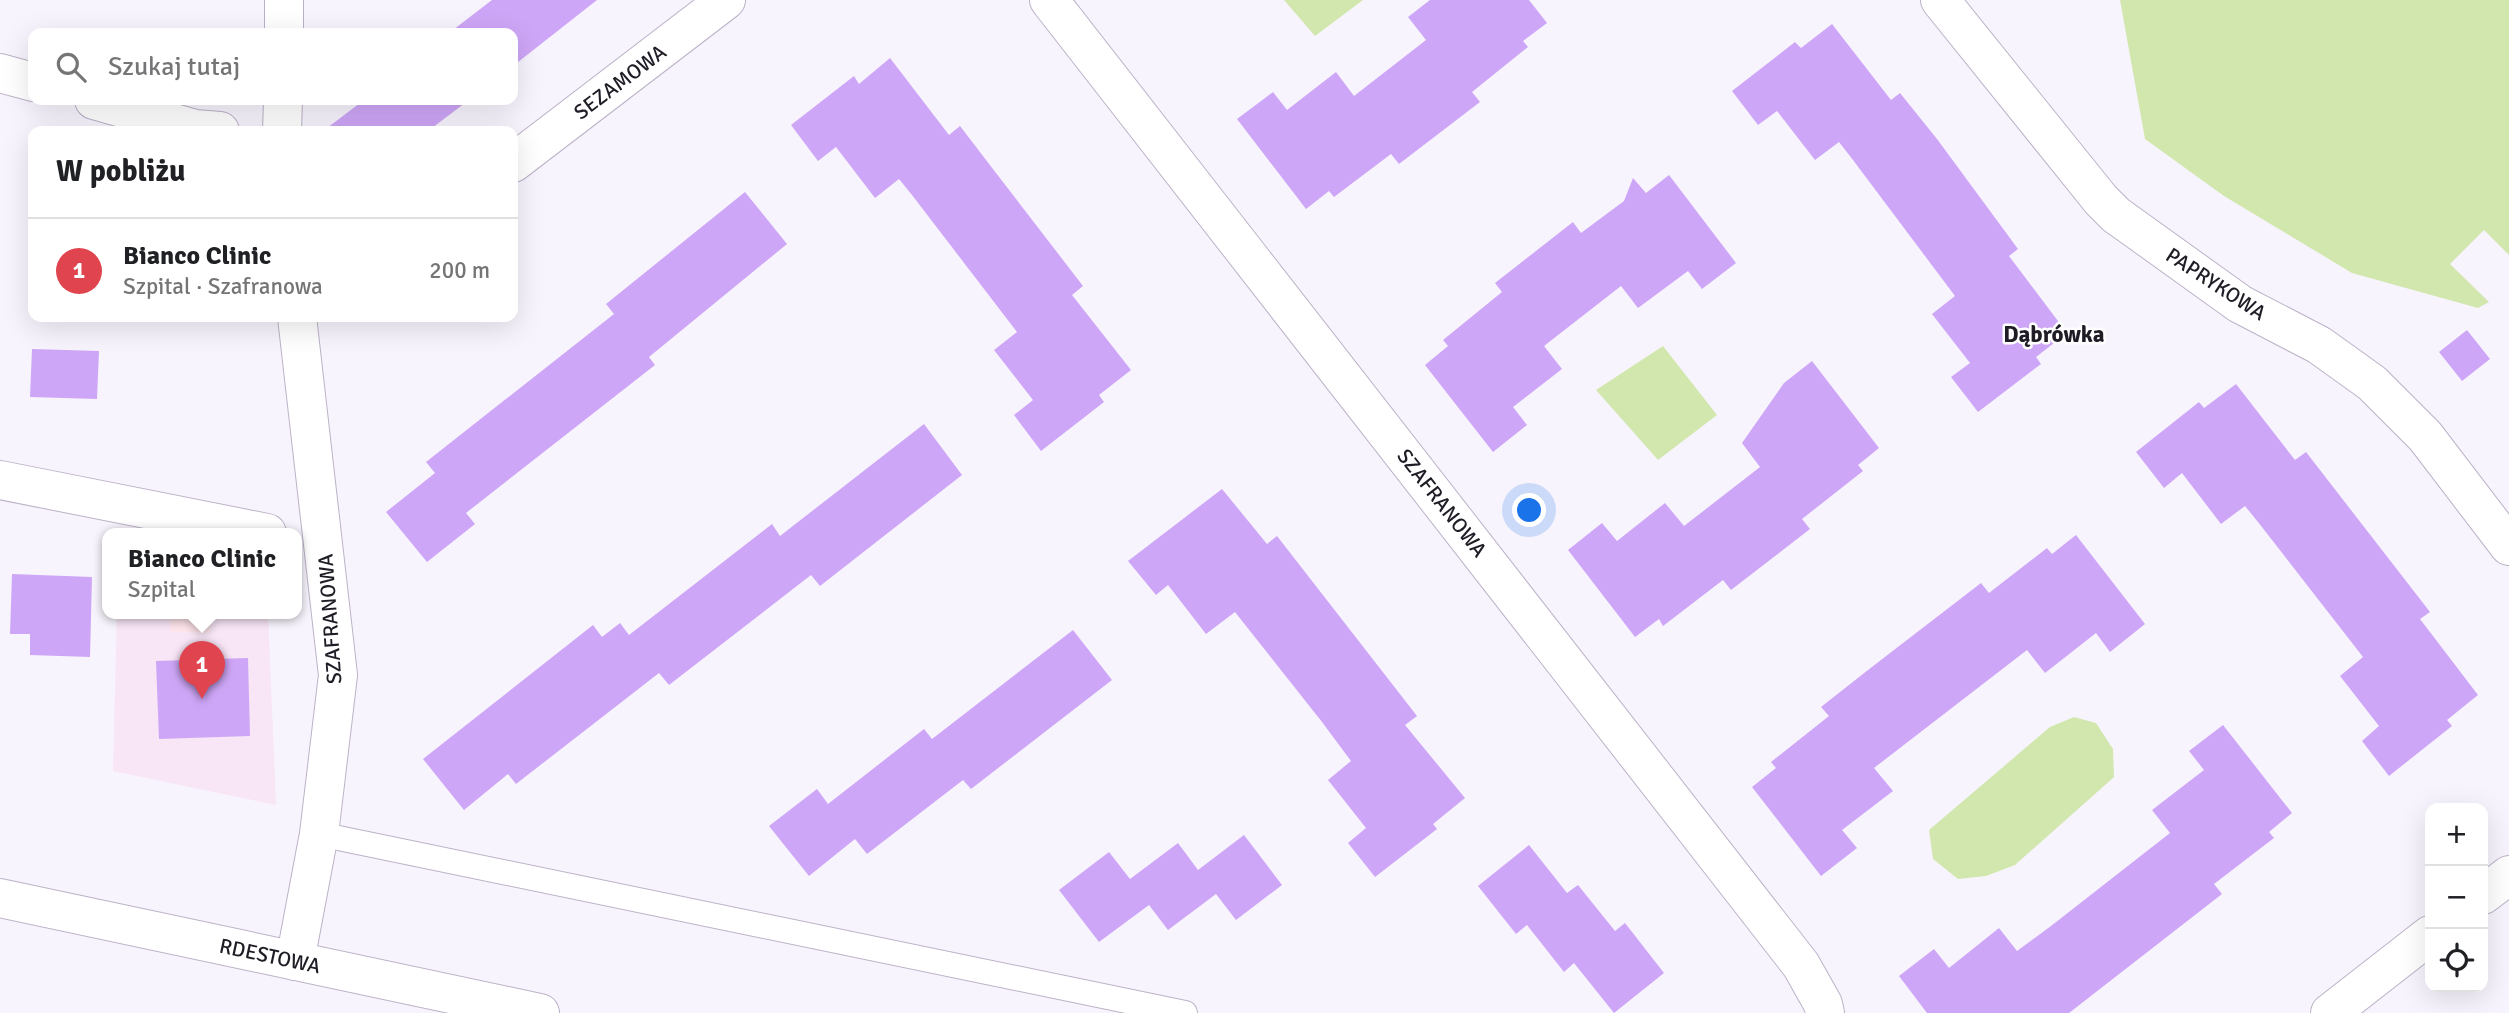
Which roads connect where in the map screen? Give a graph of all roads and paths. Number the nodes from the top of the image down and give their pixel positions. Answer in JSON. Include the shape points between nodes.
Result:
{"nodes":[{"id":1,"x":726,"y":0,"type":"edge"},
{"id":2,"x":1049,"y":0,"type":"edge"},
{"id":3,"x":1940,"y":0,"type":"edge"},
{"id":4,"x":0,"y":73,"type":"edge"},
{"id":5,"x":28,"y":81,"type":"edge"},
{"id":6,"x":111,"y":105,"type":"edge"},
{"id":7,"x":283,"y":105,"type":"edge"},
{"id":8,"x":185,"y":126,"type":"edge"},
{"id":9,"x":282,"y":126,"type":"edge"},
{"id":10,"x":518,"y":159,"type":"edge"},
{"id":11,"x":297,"y":322,"type":"edge"},
{"id":12,"x":0,"y":480,"type":"edge"},
{"id":13,"x":242,"y":528,"type":"edge"},
{"id":14,"x":311,"y":541,"type":"edge"},
{"id":15,"x":2509,"y":546,"type":"edge"},
{"id":16,"x":319,"y":834,"type":"junction"},
{"id":17,"x":2509,"y":875,"type":"edge"},
{"id":18,"x":2488,"y":891,"type":"edge"},
{"id":19,"x":0,"y":898,"type":"edge"},
{"id":20,"x":2425,"y":939,"type":"edge"},
{"id":21,"x":295,"y":961,"type":"junction"},
{"id":22,"x":540,"y":1013,"type":"edge"},
{"id":23,"x":1185,"y":1013,"type":"edge"},
{"id":24,"x":1825,"y":1013,"type":"edge"},
{"id":25,"x":2330,"y":1013,"type":"edge"}],
"edges":[{"from":1,"to":10,"type":"street","name":"SEZAMOWA"},
{"from":2,"to":24,"type":"street","name":"SZAFRANOWA","via":[[1801,965]]},
{"from":3,"to":15,"type":"street","name":"PAPRYKOWA","via":[[2116,215],[2240,304],[2319,345],[2372,383],[2425,436]]},
{"from":4,"to":5,"type":"street"},
{"from":6,"to":8,"type":"street"},
{"from":7,"to":9,"type":"street"},
{"from":11,"to":14,"type":"street","name":"SZAFRANOWA"},
{"from":12,"to":13,"type":"street"},
{"from":14,"to":16,"type":"street","name":"SZAFRANOWA","via":[[338,675]]},
{"from":16,"to":21,"type":"street","name":"SZAFRANOWA"},
{"from":16,"to":23,"type":"lane"},
{"from":17,"to":18,"type":"street"},
{"from":19,"to":21,"type":"street","name":"RDESTOWA"},
{"from":20,"to":25,"type":"street"},
{"from":21,"to":22,"type":"street","name":"RDESTOWA"}]}
